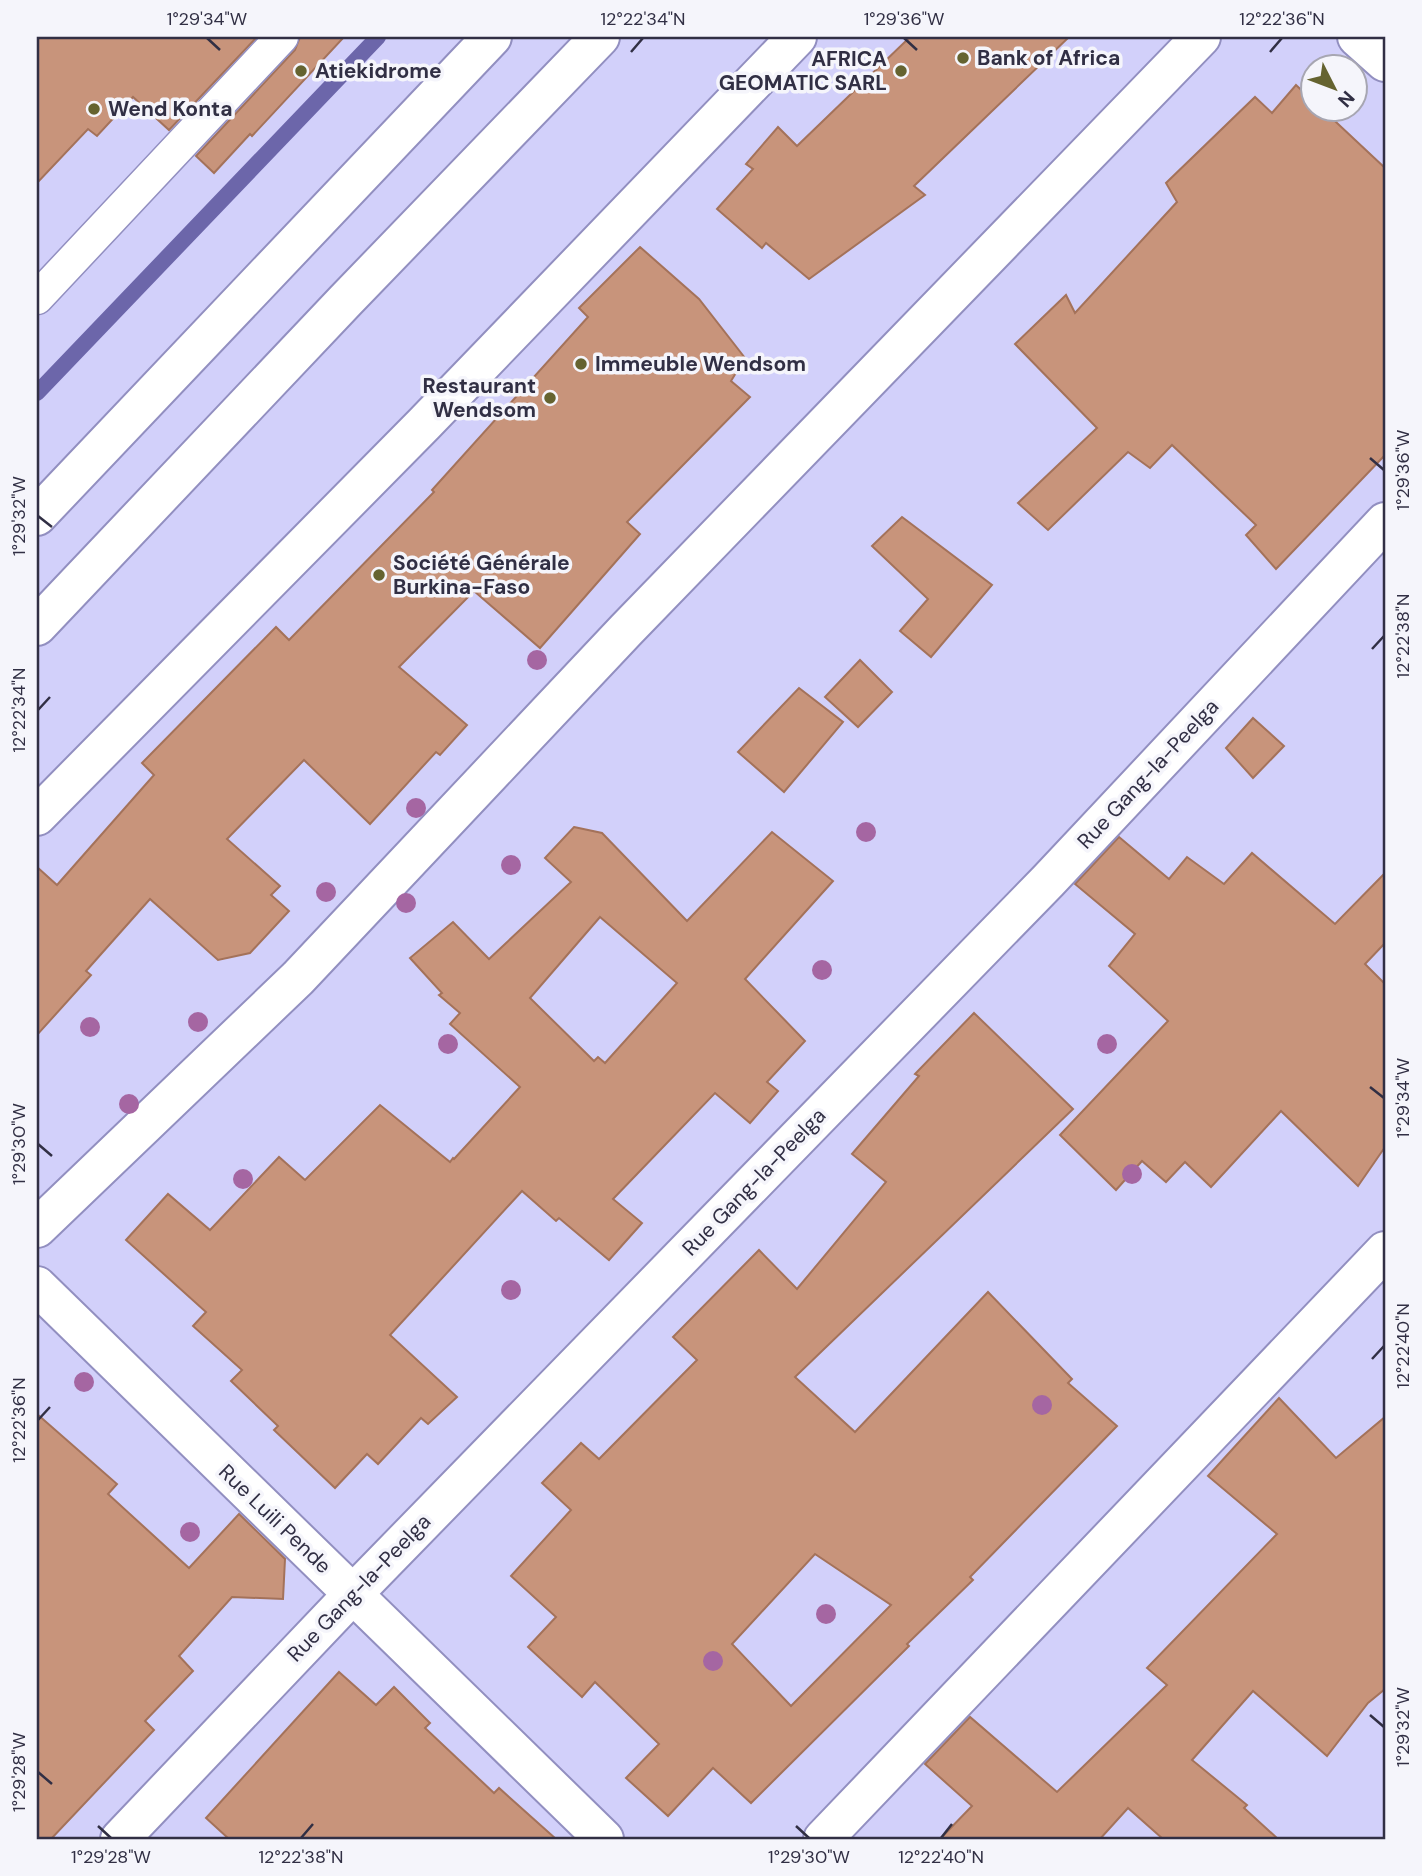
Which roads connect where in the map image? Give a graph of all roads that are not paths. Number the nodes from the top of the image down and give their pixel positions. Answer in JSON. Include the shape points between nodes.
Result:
{"nodes":[{"id":1,"x":282,"y":37,"type":"edge"},
{"id":2,"x":492,"y":37,"type":"edge"},
{"id":3,"x":600,"y":37,"type":"edge"},
{"id":4,"x":797,"y":37,"type":"edge"},
{"id":5,"x":1201,"y":37,"type":"edge"},
{"id":6,"x":1357,"y":37,"type":"edge"},
{"id":7,"x":1385,"y":62,"type":"edge"},
{"id":8,"x":37,"y":298,"type":"edge"},
{"id":9,"x":37,"y":516,"type":"edge"},
{"id":10,"x":1385,"y":522,"type":"edge"},
{"id":11,"x":37,"y":626,"type":"edge"},
{"id":12,"x":37,"y":816,"type":"edge"},
{"id":13,"x":37,"y":1228,"type":"edge"},
{"id":14,"x":1385,"y":1251,"type":"edge"},
{"id":15,"x":37,"y":1286,"type":"edge"},
{"id":16,"x":353,"y":1594,"type":"junction"},
{"id":17,"x":120,"y":1839,"type":"edge"},
{"id":18,"x":604,"y":1839,"type":"edge"},
{"id":19,"x":823,"y":1839,"type":"edge"}],
"edges":[{"from":1,"to":8,"type":"lane"},
{"from":2,"to":9,"type":"street"},
{"from":3,"to":11,"type":"street"},
{"from":4,"to":12,"type":"street"},
{"from":5,"to":13,"type":"street","via":[[626,630],[298,978]]},
{"from":6,"to":7,"type":"street"},
{"from":10,"to":16,"type":"street","name":"Rue Gang-la-Peelga","via":[[1057,871]]},
{"from":14,"to":19,"type":"street"},
{"from":15,"to":16,"type":"street","name":"Rue Luili Pende"},
{"from":16,"to":17,"type":"street","name":"Rue Gang-la-Peelga"},
{"from":16,"to":18,"type":"street","name":"Rue Luili Pende"}]}
